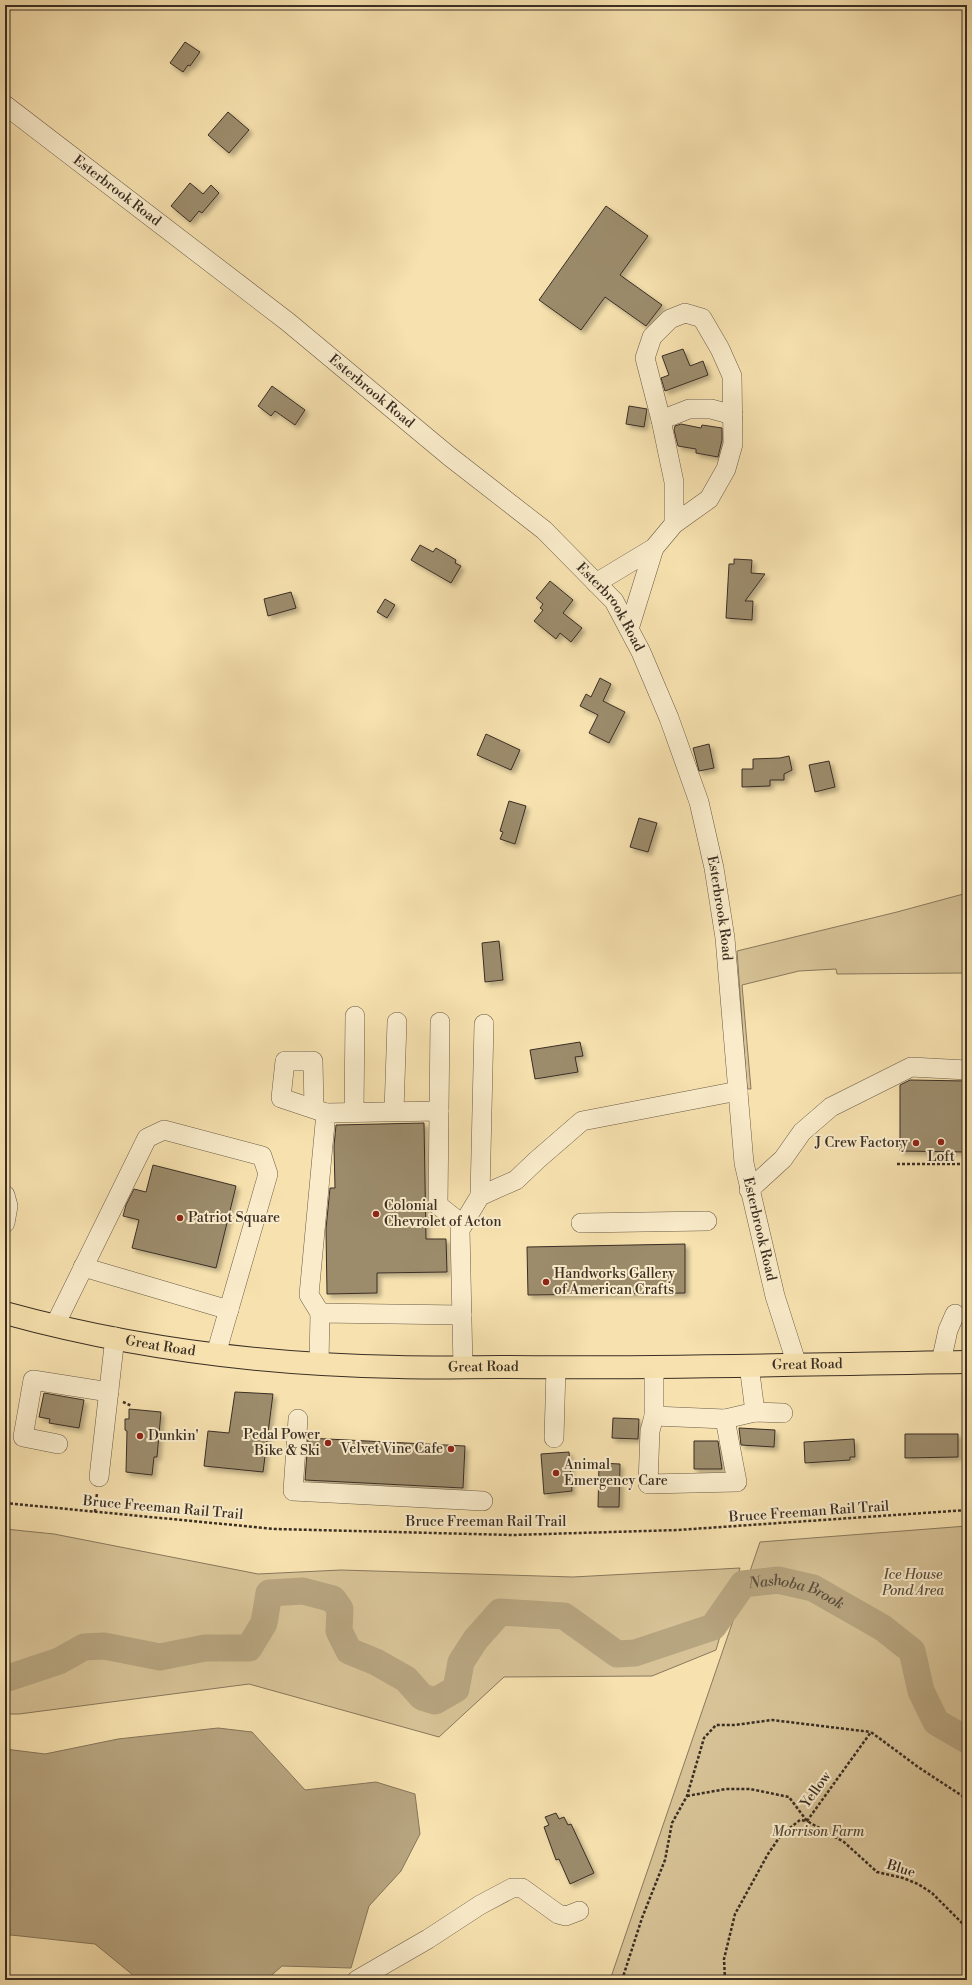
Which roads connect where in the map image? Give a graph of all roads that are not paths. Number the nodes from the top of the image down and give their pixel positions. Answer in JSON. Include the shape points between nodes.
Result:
{"nodes":[{"id":1,"x":5,"y":105,"type":"edge"},
{"id":2,"x":733,"y":415,"type":"junction"},
{"id":3,"x":662,"y":420,"type":"junction"},
{"id":4,"x":674,"y":524,"type":"junction"},
{"id":5,"x":654,"y":548,"type":"junction"},
{"id":6,"x":596,"y":583,"type":"junction"},
{"id":7,"x":629,"y":629,"type":"junction"},
{"id":8,"x":355,"y":1016,"type":"dead end"},
{"id":9,"x":397,"y":1022,"type":"dead end"},
{"id":10,"x":440,"y":1022,"type":"dead end"},
{"id":11,"x":484,"y":1024,"type":"dead end"},
{"id":12,"x":967,"y":1070,"type":"edge"},
{"id":13,"x":738,"y":1090,"type":"junction"},
{"id":14,"x":439,"y":1110,"type":"junction"},
{"id":15,"x":354,"y":1112,"type":"junction"},
{"id":16,"x":394,"y":1112,"type":"junction"},
{"id":17,"x":749,"y":1190,"type":"junction"},
{"id":18,"x":5,"y":1195,"type":"edge"},
{"id":19,"x":480,"y":1196,"type":"junction"},
{"id":20,"x":707,"y":1221,"type":"dead end"},
{"id":21,"x":5,"y":1223,"type":"edge"},
{"id":22,"x":581,"y":1223,"type":"dead end"},
{"id":23,"x":463,"y":1225,"type":"junction"},
{"id":24,"x":83,"y":1267,"type":"junction"},
{"id":25,"x":229,"y":1310,"type":"junction"},
{"id":26,"x":5,"y":1312,"type":"edge"},
{"id":27,"x":320,"y":1313,"type":"junction"},
{"id":28,"x":955,"y":1314,"type":"dead end"},
{"id":29,"x":462,"y":1315,"type":"junction"},
{"id":30,"x":55,"y":1325,"type":"junction"},
{"id":31,"x":115,"y":1337,"type":"junction"},
{"id":32,"x":216,"y":1354,"type":"junction"},
{"id":33,"x":941,"y":1362,"type":"junction"},
{"id":34,"x":967,"y":1362,"type":"edge"},
{"id":35,"x":319,"y":1363,"type":"junction"},
{"id":36,"x":749,"y":1365,"type":"junction"},
{"id":37,"x":797,"y":1365,"type":"junction"},
{"id":38,"x":463,"y":1367,"type":"junction"},
{"id":39,"x":654,"y":1367,"type":"junction"},
{"id":40,"x":556,"y":1368,"type":"junction"},
{"id":41,"x":109,"y":1392,"type":"junction"},
{"id":42,"x":755,"y":1412,"type":"junction"},
{"id":43,"x":783,"y":1413,"type":"dead end"},
{"id":44,"x":654,"y":1416,"type":"junction"},
{"id":45,"x":298,"y":1419,"type":"dead end"},
{"id":46,"x":725,"y":1419,"type":"junction"},
{"id":47,"x":554,"y":1438,"type":"dead end"},
{"id":48,"x":58,"y":1444,"type":"dead end"},
{"id":49,"x":98,"y":1477,"type":"dead end"},
{"id":50,"x":483,"y":1501,"type":"dead end"},
{"id":51,"x":579,"y":1911,"type":"dead end"},
{"id":52,"x":357,"y":1980,"type":"edge"}],
"edges":[{"from":1,"to":6,"type":"street","name":"Esterbrook Road","via":[[288,322],[544,530]]},
{"from":2,"to":3,"type":"street","via":[[711,409],[689,409]]},
{"from":2,"to":3,"type":"street","via":[[732,376],[720,348],[702,318],[685,313],[670,319],[652,337],[645,358]]},
{"from":2,"to":4,"type":"street","via":[[733,444],[726,469],[709,499]]},
{"from":3,"to":4,"type":"street","via":[[674,482]]},
{"from":4,"to":5,"type":"street"},
{"from":5,"to":6,"type":"street"},
{"from":5,"to":7,"type":"street"},
{"from":6,"to":7,"type":"street","name":"Esterbrook Road","via":[[614,601]]},
{"from":7,"to":13,"type":"street","name":"Esterbrook Road","via":[[669,718],[699,802],[714,868],[725,938]]},
{"from":8,"to":15,"type":"street"},
{"from":9,"to":16,"type":"street"},
{"from":10,"to":14,"type":"street"},
{"from":11,"to":19,"type":"street"},
{"from":12,"to":17,"type":"street","via":[[911,1067],[831,1107],[802,1132],[783,1159]]},
{"from":13,"to":17,"type":"street","name":"Esterbrook Road","via":[[744,1163]]},
{"from":13,"to":19,"type":"street","via":[[582,1120],[516,1180]]},
{"from":14,"to":16,"type":"street"},
{"from":14,"to":23,"type":"street","via":[[438,1206]]},
{"from":15,"to":16,"type":"street"},
{"from":15,"to":27,"type":"street","via":[[320,1111],[309,1295]]},
{"from":17,"to":37,"type":"street","name":"Esterbrook Road","via":[[775,1296]]},
{"from":18,"to":21,"type":"street","via":[[8,1206]]},
{"from":19,"to":23,"type":"street"},
{"from":20,"to":22,"type":"street"},
{"from":23,"to":29,"type":"street","via":[[460,1229]]},
{"from":24,"to":25,"type":"street"},
{"from":24,"to":25,"type":"street","via":[[147,1138],[164,1130],[262,1156],[268,1174]]},
{"from":24,"to":30,"type":"street"},
{"from":25,"to":32,"type":"street"},
{"from":26,"to":30,"type":"main road","name":"Great Road"},
{"from":27,"to":29,"type":"street"},
{"from":27,"to":35,"type":"street"},
{"from":28,"to":33,"type":"street","via":[[948,1330]]},
{"from":29,"to":38,"type":"street"},
{"from":30,"to":31,"type":"main road","name":"Great Road"},
{"from":31,"to":32,"type":"main road","name":"Great Road"},
{"from":31,"to":41,"type":"street"},
{"from":32,"to":35,"type":"main road","name":"Great Road"},
{"from":33,"to":34,"type":"main road","name":"Great Road"},
{"from":33,"to":37,"type":"main road","name":"Great Road"},
{"from":35,"to":38,"type":"main road","name":"Great Road","via":[[399,1368]]},
{"from":36,"to":37,"type":"main road","name":"Great Road"},
{"from":36,"to":39,"type":"main road","name":"Great Road"},
{"from":36,"to":42,"type":"street"},
{"from":38,"to":40,"type":"main road","name":"Great Road"},
{"from":39,"to":40,"type":"main road","name":"Great Road"},
{"from":39,"to":44,"type":"street"},
{"from":40,"to":47,"type":"street"},
{"from":41,"to":48,"type":"street","via":[[33,1380],[23,1437]]},
{"from":41,"to":49,"type":"street"},
{"from":42,"to":43,"type":"street"},
{"from":42,"to":46,"type":"street"},
{"from":44,"to":46,"type":"street"},
{"from":44,"to":46,"type":"street","via":[[650,1431],[648,1484],[737,1482]]},
{"from":45,"to":50,"type":"street","via":[[293,1491]]},
{"from":51,"to":52,"type":"street","via":[[566,1916],[558,1914],[522,1888],[512,1888]]}]}
